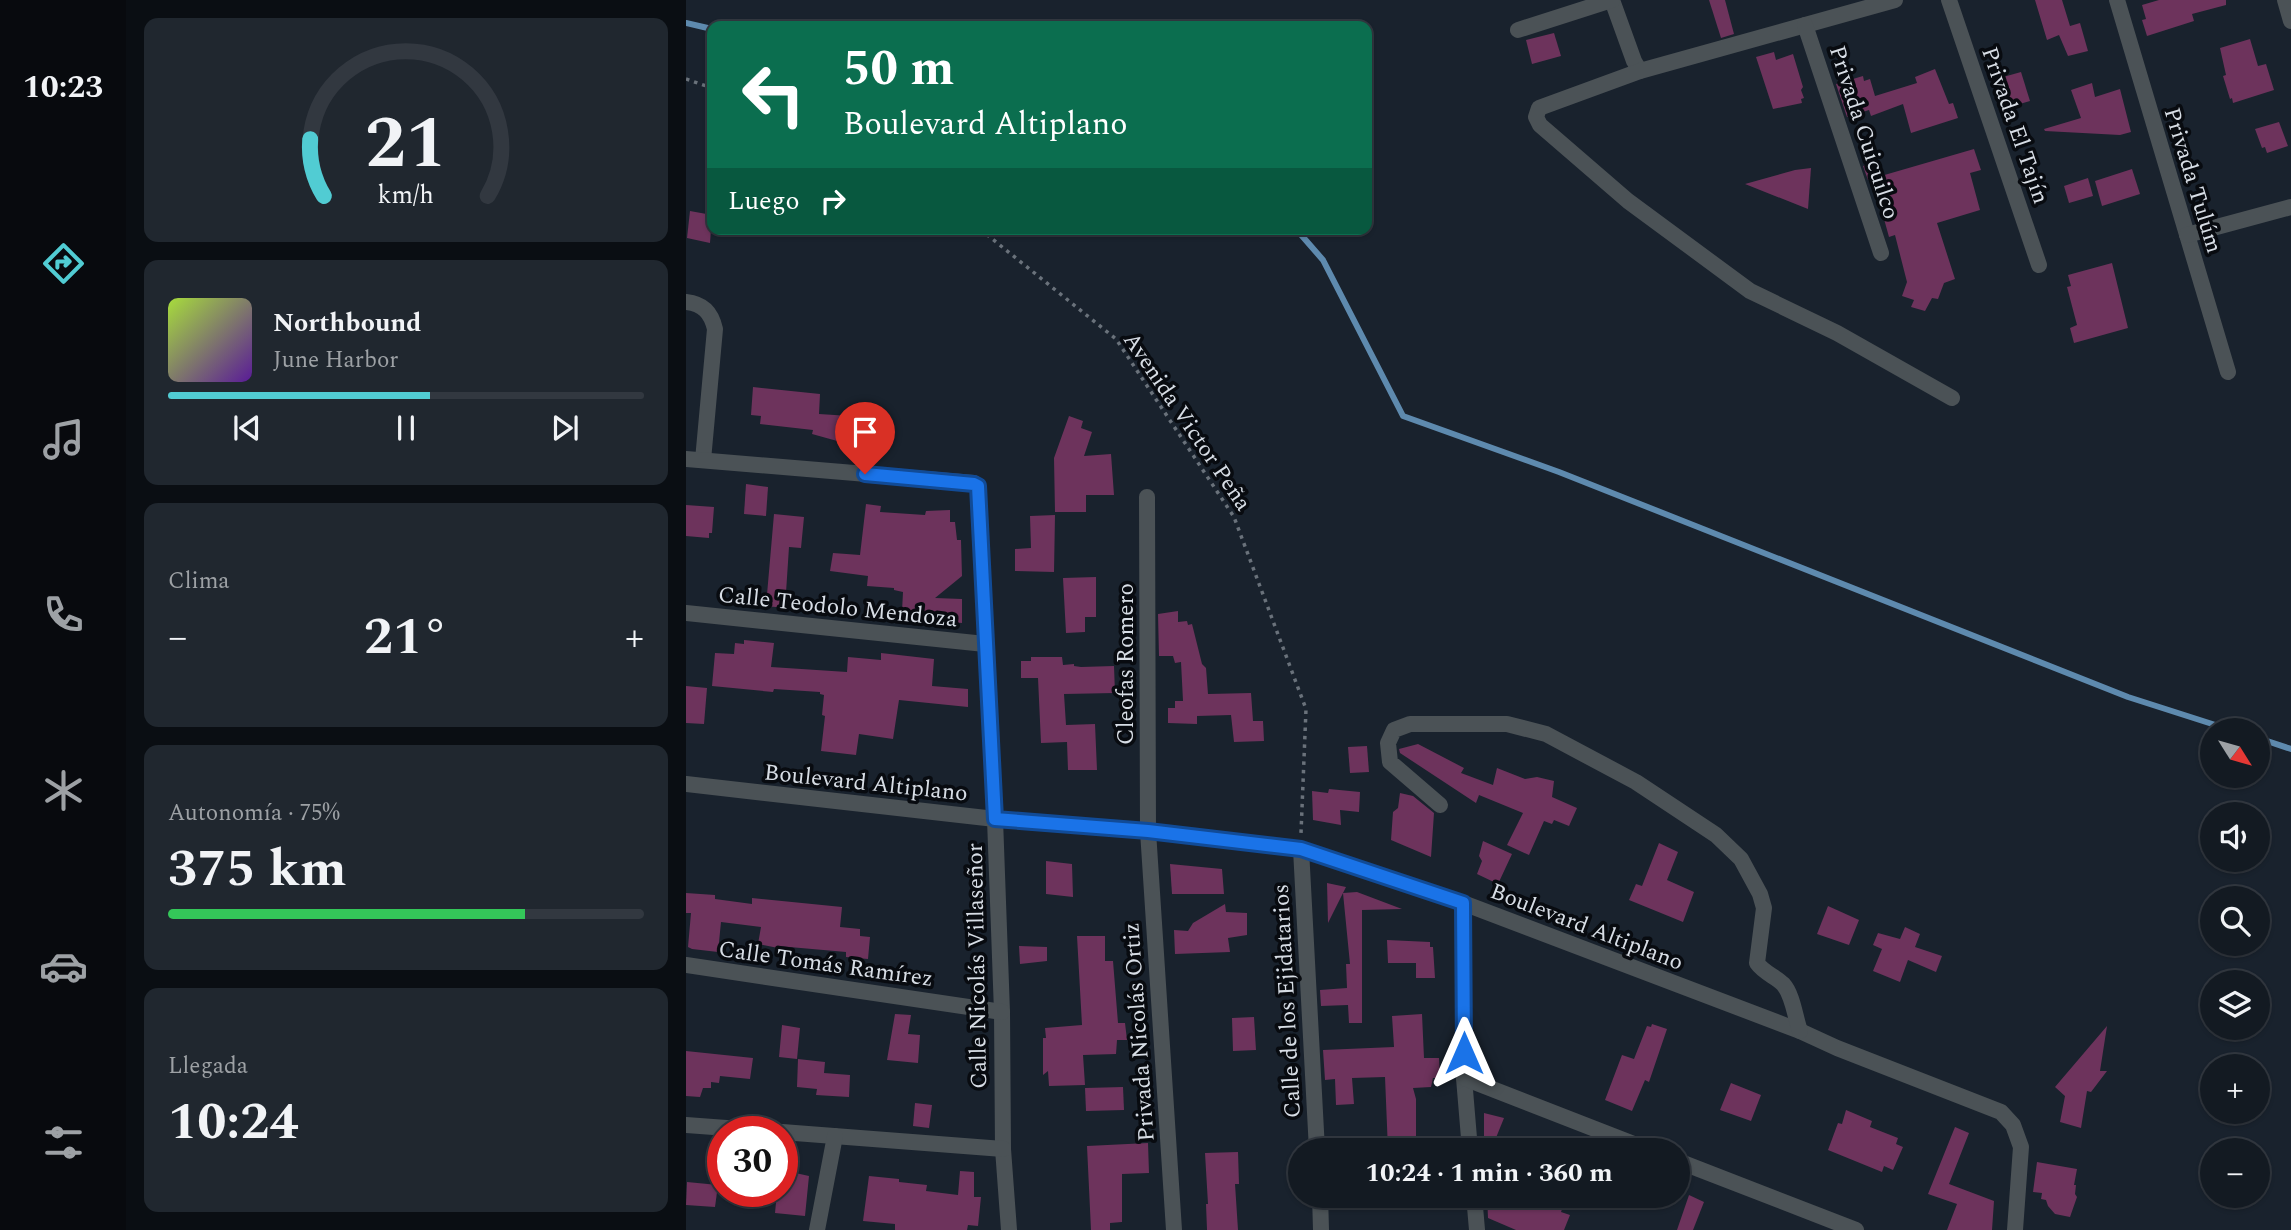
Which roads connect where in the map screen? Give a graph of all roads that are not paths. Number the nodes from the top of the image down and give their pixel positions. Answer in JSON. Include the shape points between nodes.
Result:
{"nodes":[{"id":1,"x":1612,"y":0,"type":"edge"},
{"id":2,"x":1895,"y":0,"type":"edge"},
{"id":3,"x":1949,"y":0,"type":"edge"},
{"id":4,"x":2117,"y":0,"type":"edge"},
{"id":5,"x":2285,"y":0,"type":"edge"},
{"id":6,"x":2291,"y":21,"type":"edge"},
{"id":7,"x":1805,"y":25,"type":"junction"},
{"id":8,"x":1518,"y":30,"type":"dead end"},
{"id":9,"x":1640,"y":71,"type":"junction"},
{"id":10,"x":2291,"y":207,"type":"edge"},
{"id":11,"x":2187,"y":235,"type":"junction"},
{"id":12,"x":1881,"y":253,"type":"dead end"},
{"id":13,"x":2039,"y":265,"type":"dead end"},
{"id":14,"x":686,"y":302,"type":"edge"},
{"id":15,"x":2228,"y":372,"type":"dead end"},
{"id":16,"x":1952,"y":398,"type":"dead end"},
{"id":17,"x":686,"y":458,"type":"edge"},
{"id":18,"x":703,"y":460,"type":"junction"},
{"id":19,"x":1147,"y":497,"type":"dead end"},
{"id":20,"x":686,"y":613,"type":"edge"},
{"id":21,"x":985,"y":644,"type":"junction"},
{"id":22,"x":686,"y":785,"type":"edge"},
{"id":23,"x":1440,"y":805,"type":"dead end"},
{"id":24,"x":995,"y":819,"type":"junction"},
{"id":25,"x":1148,"y":831,"type":"junction"},
{"id":26,"x":1301,"y":849,"type":"junction"},
{"id":27,"x":1463,"y":903,"type":"junction"},
{"id":28,"x":686,"y":965,"type":"edge"},
{"id":29,"x":1002,"y":1012,"type":"junction"},
{"id":30,"x":1800,"y":1031,"type":"junction"},
{"id":31,"x":1464,"y":1078,"type":"junction"},
{"id":32,"x":686,"y":1125,"type":"edge"},
{"id":33,"x":707,"y":1127,"type":"edge"},
{"id":34,"x":798,"y":1133,"type":"edge"},
{"id":35,"x":835,"y":1136,"type":"junction"},
{"id":36,"x":1316,"y":1138,"type":"edge"},
{"id":37,"x":1469,"y":1138,"type":"edge"},
{"id":38,"x":1618,"y":1138,"type":"edge"},
{"id":39,"x":1003,"y":1149,"type":"junction"},
{"id":40,"x":1690,"y":1166,"type":"edge"},
{"id":41,"x":1320,"y":1208,"type":"edge"},
{"id":42,"x":1475,"y":1208,"type":"edge"},
{"id":43,"x":817,"y":1230,"type":"edge"},
{"id":44,"x":1009,"y":1230,"type":"edge"},
{"id":45,"x":1174,"y":1230,"type":"edge"},
{"id":46,"x":1321,"y":1230,"type":"edge"},
{"id":47,"x":1477,"y":1230,"type":"edge"},
{"id":48,"x":1856,"y":1230,"type":"edge"},
{"id":49,"x":2015,"y":1230,"type":"edge"}],
"edges":[{"from":1,"to":8,"type":"street"},
{"from":1,"to":9,"type":"street"},
{"from":2,"to":7,"type":"street"},
{"from":3,"to":13,"type":"street","name":"Privada El Tajín"},
{"from":4,"to":11,"type":"street","name":"Privada Tulúm"},
{"from":5,"to":6,"type":"street"},
{"from":7,"to":9,"type":"street"},
{"from":7,"to":12,"type":"street","name":"Privada Cuicuilco"},
{"from":9,"to":16,"type":"street","via":[[1539,108],[1536,117],[1628,201],[1750,291],[1837,333]]},
{"from":10,"to":11,"type":"street"},
{"from":11,"to":15,"type":"street","name":"Privada Tulúm"},
{"from":14,"to":18,"type":"street","via":[[705,308],[715,329]]},
{"from":17,"to":18,"type":"street"},
{"from":18,"to":21,"type":"street","name":"Calle Nicolás Villaseñor","via":[[974,484],[980,491]]},
{"from":19,"to":25,"type":"street","name":"Cleofas Romero"},
{"from":20,"to":21,"type":"street","name":"Calle Teodolo Mendoza"},
{"from":21,"to":24,"type":"street","name":"Calle Nicolás Villaseñor"},
{"from":22,"to":24,"type":"street","name":"Boulevard Altiplano"},
{"from":23,"to":30,"type":"street","via":[[1390,762],[1388,743],[1394,730],[1410,724],[1507,724],[1546,734],[1636,782],[1716,835],[1741,859],[1764,908],[1757,963],[1788,990]]},
{"from":24,"to":25,"type":"street","name":"Boulevard Altiplano"},
{"from":24,"to":29,"type":"street","name":"Calle Nicolás Villaseñor"},
{"from":25,"to":26,"type":"street","name":"Boulevard Altiplano"},
{"from":25,"to":45,"type":"street","name":"Privada Nicolás Ortiz"},
{"from":26,"to":27,"type":"street","name":"Boulevard Altiplano"},
{"from":26,"to":36,"type":"street","name":"Calle de los Ejidatarios"},
{"from":27,"to":30,"type":"street","name":"Boulevard Altiplano"},
{"from":27,"to":31,"type":"street"},
{"from":28,"to":29,"type":"street","name":"Calle Tomás Ramírez"},
{"from":29,"to":39,"type":"street","name":"Calle Nicolás Villaseñor"},
{"from":30,"to":49,"type":"street","name":"Boulevard Altiplano","via":[[2001,1112],[2013,1125],[2021,1147]]},
{"from":31,"to":37,"type":"street"},
{"from":31,"to":38,"type":"street"},
{"from":32,"to":33,"type":"street"},
{"from":34,"to":35,"type":"street"},
{"from":35,"to":39,"type":"street"},
{"from":35,"to":43,"type":"street"},
{"from":39,"to":44,"type":"street","name":"Calle Nicolás Villaseñor"},
{"from":40,"to":48,"type":"street"},
{"from":41,"to":46,"type":"street"},
{"from":42,"to":47,"type":"street"}]}
